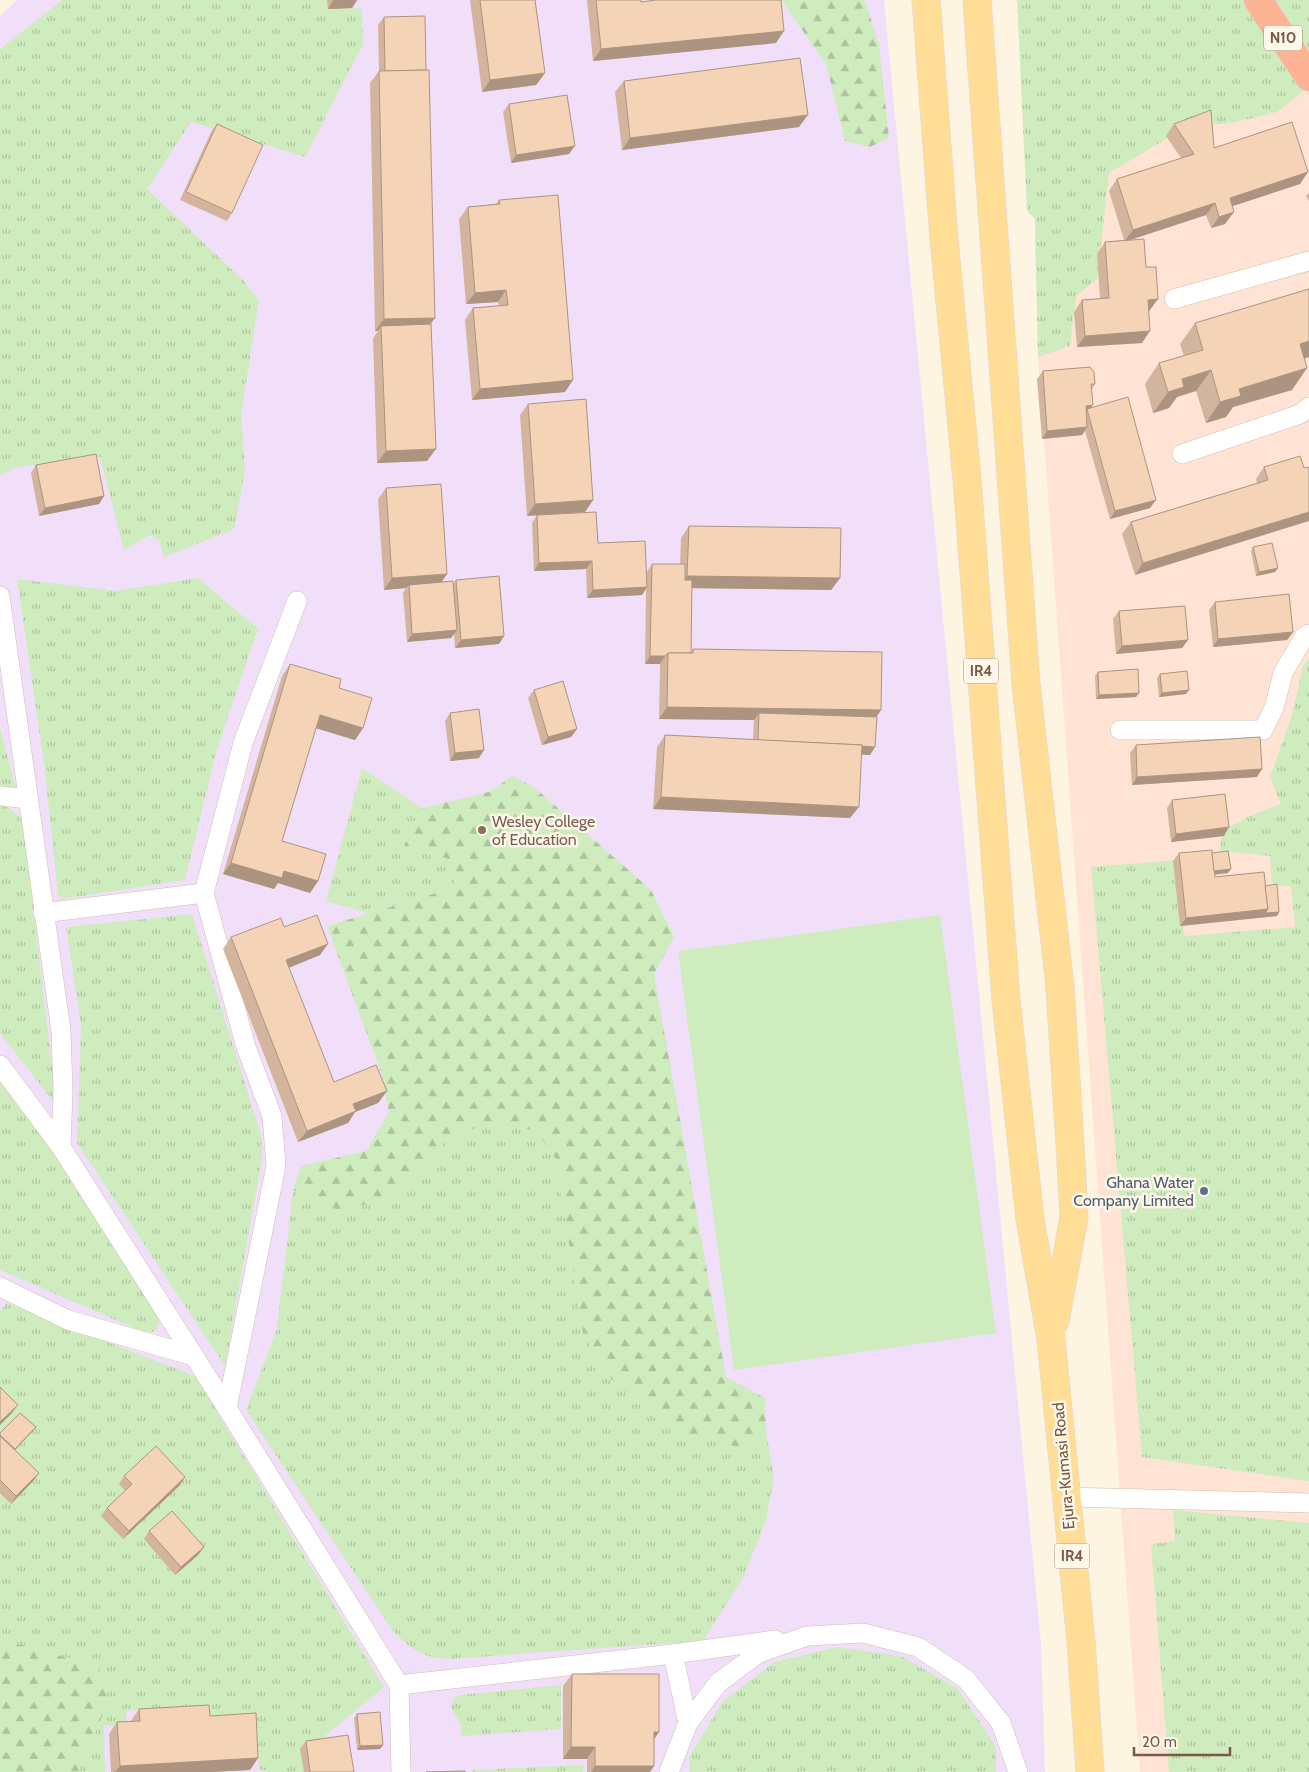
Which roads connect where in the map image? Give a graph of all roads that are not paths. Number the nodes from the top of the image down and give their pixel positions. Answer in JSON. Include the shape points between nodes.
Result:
{"nodes":[{"id":1,"x":926,"y":0,"type":"edge"},
{"id":2,"x":977,"y":0,"type":"edge"},
{"id":3,"x":1258,"y":0,"type":"edge"},
{"id":4,"x":1309,"y":77,"type":"edge"},
{"id":5,"x":1309,"y":261,"type":"edge"},
{"id":6,"x":1174,"y":299,"type":"dead end"},
{"id":7,"x":1309,"y":406,"type":"edge"},
{"id":8,"x":1182,"y":454,"type":"dead end"},
{"id":9,"x":0,"y":596,"type":"edge"},
{"id":10,"x":297,"y":601,"type":"dead end"},
{"id":11,"x":1309,"y":634,"type":"edge"},
{"id":12,"x":1120,"y":730,"type":"dead end"},
{"id":13,"x":0,"y":796,"type":"edge"},
{"id":14,"x":28,"y":799,"type":"junction"},
{"id":15,"x":204,"y":893,"type":"junction"},
{"id":16,"x":43,"y":913,"type":"junction"},
{"id":17,"x":0,"y":1065,"type":"edge"},
{"id":18,"x":61,"y":1146,"type":"junction"},
{"id":19,"x":0,"y":1286,"type":"edge"},
{"id":20,"x":1051,"y":1339,"type":"junction"},
{"id":21,"x":194,"y":1356,"type":"junction"},
{"id":22,"x":227,"y":1408,"type":"junction"},
{"id":23,"x":1066,"y":1497,"type":"junction"},
{"id":24,"x":1309,"y":1503,"type":"edge"},
{"id":25,"x":807,"y":1636,"type":"junction"},
{"id":26,"x":673,"y":1654,"type":"junction"},
{"id":27,"x":398,"y":1685,"type":"junction"},
{"id":28,"x":688,"y":1723,"type":"junction"},
{"id":29,"x":401,"y":1772,"type":"edge"},
{"id":30,"x":669,"y":1772,"type":"edge"},
{"id":31,"x":1018,"y":1772,"type":"edge"},
{"id":32,"x":1090,"y":1772,"type":"edge"}],
"edges":[{"from":1,"to":20,"type":"main road","number":"IR4","via":[[967,479],[1006,1000],[1030,1219]]},
{"from":2,"to":20,"type":"main road","number":"IR4","via":[[1026,684],[1060,987],[1073,1190],[1074,1217]]},
{"from":3,"to":4,"type":"highway","number":"N10"},
{"from":5,"to":6,"type":"lane"},
{"from":7,"to":8,"type":"lane","via":[[1300,414]]},
{"from":9,"to":14,"type":"lane"},
{"from":10,"to":15,"type":"lane","via":[[243,743]]},
{"from":11,"to":12,"type":"lane","via":[[1283,673],[1274,708],[1263,730]]},
{"from":13,"to":14,"type":"lane"},
{"from":14,"to":16,"type":"lane"},
{"from":15,"to":16,"type":"lane"},
{"from":15,"to":22,"type":"lane","via":[[246,1047],[272,1116],[276,1166]]},
{"from":16,"to":18,"type":"lane","via":[[61,1031]]},
{"from":17,"to":18,"type":"lane"},
{"from":18,"to":21,"type":"lane"},
{"from":19,"to":21,"type":"lane","via":[[68,1320]]},
{"from":20,"to":23,"type":"main road","name":"Ejura-Kumasi Road","number":"IR4"},
{"from":21,"to":22,"type":"lane"},
{"from":22,"to":27,"type":"lane"},
{"from":23,"to":24,"type":"lane"},
{"from":23,"to":32,"type":"main road","name":"Ejura-Kumasi Road","number":"IR4"},
{"from":25,"to":26,"type":"lane"},
{"from":25,"to":28,"type":"lane","via":[[759,1653],[718,1683]]},
{"from":25,"to":31,"type":"lane","via":[[864,1633],[918,1647],[966,1679],[1001,1723]]},
{"from":26,"to":27,"type":"lane"},
{"from":26,"to":28,"type":"lane"},
{"from":27,"to":29,"type":"lane"},
{"from":28,"to":30,"type":"lane"}]}
